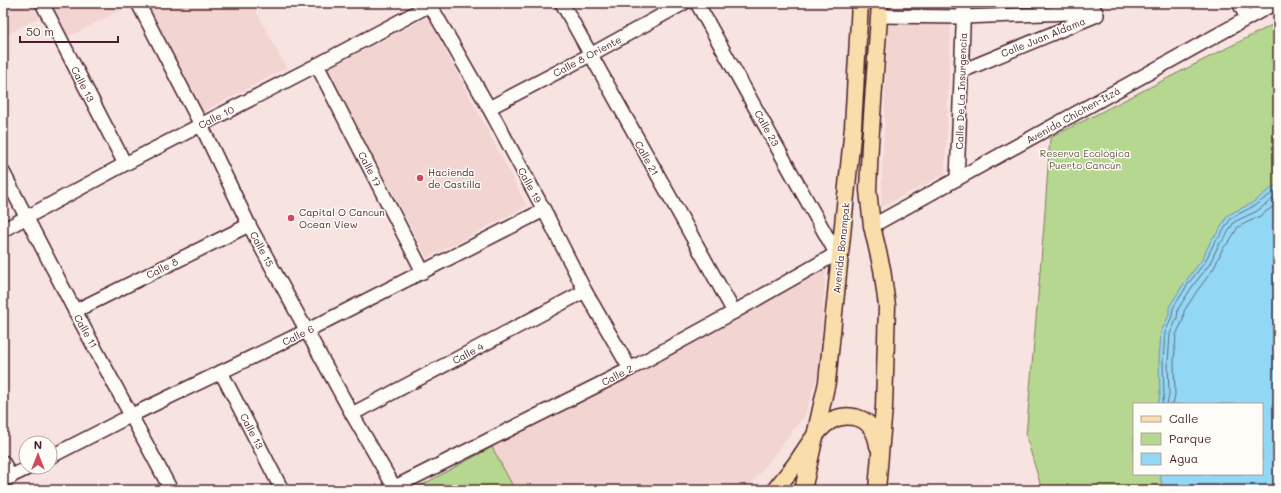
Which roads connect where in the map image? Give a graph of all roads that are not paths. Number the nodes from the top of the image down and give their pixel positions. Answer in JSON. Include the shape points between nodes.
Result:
{"nodes":[{"id":1,"x":42,"y":3,"type":"edge"},
{"id":2,"x":138,"y":3,"type":"edge"},
{"id":3,"x":562,"y":3,"type":"edge"},
{"id":4,"x":684,"y":3,"type":"edge"},
{"id":5,"x":697,"y":3,"type":"edge"},
{"id":6,"x":860,"y":3,"type":"edge"},
{"id":7,"x":964,"y":3,"type":"edge"},
{"id":8,"x":1239,"y":3,"type":"edge"},
{"id":9,"x":1275,"y":3,"type":"edge"},
{"id":10,"x":429,"y":4,"type":"edge"},
{"id":11,"x":879,"y":9,"type":"edge"},
{"id":12,"x":963,"y":17,"type":"junction"},
{"id":13,"x":1246,"y":18,"type":"junction"},
{"id":14,"x":590,"y":55,"type":"junction"},
{"id":15,"x":317,"y":65,"type":"junction"},
{"id":16,"x":962,"y":71,"type":"junction"},
{"id":17,"x":489,"y":108,"type":"junction"},
{"id":18,"x":201,"y":125,"type":"junction"},
{"id":19,"x":125,"y":164,"type":"junction"},
{"id":20,"x":3,"y":172,"type":"edge"},
{"id":21,"x":957,"y":179,"type":"junction"},
{"id":22,"x":544,"y":210,"type":"junction"},
{"id":23,"x":27,"y":217,"type":"junction"},
{"id":24,"x":249,"y":225,"type":"junction"},
{"id":25,"x":872,"y":226,"type":"junction"},
{"id":26,"x":3,"y":230,"type":"edge"},
{"id":27,"x":839,"y":252,"type":"junction"},
{"id":28,"x":423,"y":272,"type":"junction"},
{"id":29,"x":585,"y":291,"type":"junction"},
{"id":30,"x":75,"y":310,"type":"junction"},
{"id":31,"x":734,"y":312,"type":"junction"},
{"id":32,"x":306,"y":331,"type":"junction"},
{"id":33,"x":630,"y":369,"type":"junction"},
{"id":34,"x":221,"y":372,"type":"junction"},
{"id":35,"x":352,"y":414,"type":"junction"},
{"id":36,"x":132,"y":415,"type":"junction"},
{"id":37,"x":816,"y":433,"type":"junction"},
{"id":38,"x":58,"y":453,"type":"edge"},
{"id":39,"x":879,"y":461,"type":"junction"},
{"id":40,"x":3,"y":462,"type":"edge"},
{"id":41,"x":18,"y":473,"type":"edge"},
{"id":42,"x":7,"y":479,"type":"edge"},
{"id":43,"x":393,"y":489,"type":"edge"},
{"id":44,"x":171,"y":490,"type":"edge"},
{"id":45,"x":282,"y":490,"type":"edge"},
{"id":46,"x":775,"y":490,"type":"edge"},
{"id":47,"x":804,"y":490,"type":"edge"},
{"id":48,"x":877,"y":490,"type":"edge"}],
"edges":[{"from":1,"to":19,"type":"street","name":"Calle 13"},
{"from":2,"to":18,"type":"street","name":"Calle 15"},
{"from":3,"to":14,"type":"street","name":"Calle 21"},
{"from":4,"to":14,"type":"street","name":"Calle 8 Oriente"},
{"from":5,"to":27,"type":"street","name":"Calle 23"},
{"from":6,"to":27,"type":"main road","name":"Avenida Bonampak","via":[[853,127]]},
{"from":7,"to":12,"type":"street","name":"Calle De La Insurgencia"},
{"from":8,"to":13,"type":"street"},
{"from":9,"to":13,"type":"street","name":"Avenida Chichen-Itzá"},
{"from":10,"to":15,"type":"street","name":"Calle 10"},
{"from":10,"to":17,"type":"street","name":"Calle 19"},
{"from":11,"to":12,"type":"street","name":"Calle Juan Aldama"},
{"from":11,"to":25,"type":"main road","via":[[868,190]]},
{"from":12,"to":16,"type":"street","name":"Calle De La Insurgencia"},
{"from":12,"to":16,"type":"street","name":"Calle Juan Aldama","via":[[1096,12],[1097,15]]},
{"from":13,"to":21,"type":"street","name":"Avenida Chichen-Itzá"},
{"from":14,"to":17,"type":"street","name":"Calle 8 Oriente"},
{"from":14,"to":31,"type":"street","name":"Calle 21"},
{"from":15,"to":18,"type":"street","name":"Calle 10"},
{"from":15,"to":28,"type":"street","name":"Calle 17"},
{"from":16,"to":21,"type":"street","name":"Calle De La Insurgencia"},
{"from":17,"to":22,"type":"street","name":"Calle 19"},
{"from":18,"to":19,"type":"street","name":"Calle 10"},
{"from":18,"to":24,"type":"street","name":"Calle 15"},
{"from":19,"to":23,"type":"street","name":"Calle 10"},
{"from":20,"to":23,"type":"street","name":"Calle 11"},
{"from":21,"to":25,"type":"street","name":"Avenida Chichen-Itzá"},
{"from":22,"to":28,"type":"street","name":"Calle 6"},
{"from":22,"to":29,"type":"street","name":"Calle 19"},
{"from":23,"to":26,"type":"street","name":"Calle 10"},
{"from":23,"to":30,"type":"street","name":"Calle 11"},
{"from":24,"to":30,"type":"street","name":"Calle 8"},
{"from":24,"to":32,"type":"street","name":"Calle 15"},
{"from":25,"to":39,"type":"main road","via":[[887,306],[884,407]]},
{"from":27,"to":31,"type":"street","name":"Calle 2"},
{"from":27,"to":37,"type":"main road","name":"Avenida Bonampak","via":[[826,382]]},
{"from":28,"to":32,"type":"street","name":"Calle 6"},
{"from":29,"to":33,"type":"street","name":"Calle 19"},
{"from":29,"to":35,"type":"street","name":"Calle 4"},
{"from":30,"to":36,"type":"street","name":"Calle 11"},
{"from":31,"to":33,"type":"street","name":"Calle 2"},
{"from":32,"to":34,"type":"street","name":"Calle 6"},
{"from":32,"to":35,"type":"street","name":"Calle 15"},
{"from":33,"to":43,"type":"street","name":"Calle 2"},
{"from":34,"to":36,"type":"street","name":"Calle 6"},
{"from":34,"to":45,"type":"street","name":"Calle 13"},
{"from":35,"to":43,"type":"street","name":"Calle 15"},
{"from":36,"to":38,"type":"street","name":"Calle 6"},
{"from":36,"to":44,"type":"street","name":"Calle 11"},
{"from":37,"to":39,"type":"main road","via":[[831,421],[842,417],[862,419],[875,434]]},
{"from":37,"to":46,"type":"main road"},
{"from":37,"to":47,"type":"main road","name":"Avenida Bonampak"},
{"from":39,"to":48,"type":"main road"},
{"from":40,"to":42,"type":"street"},
{"from":41,"to":42,"type":"street"}]}
